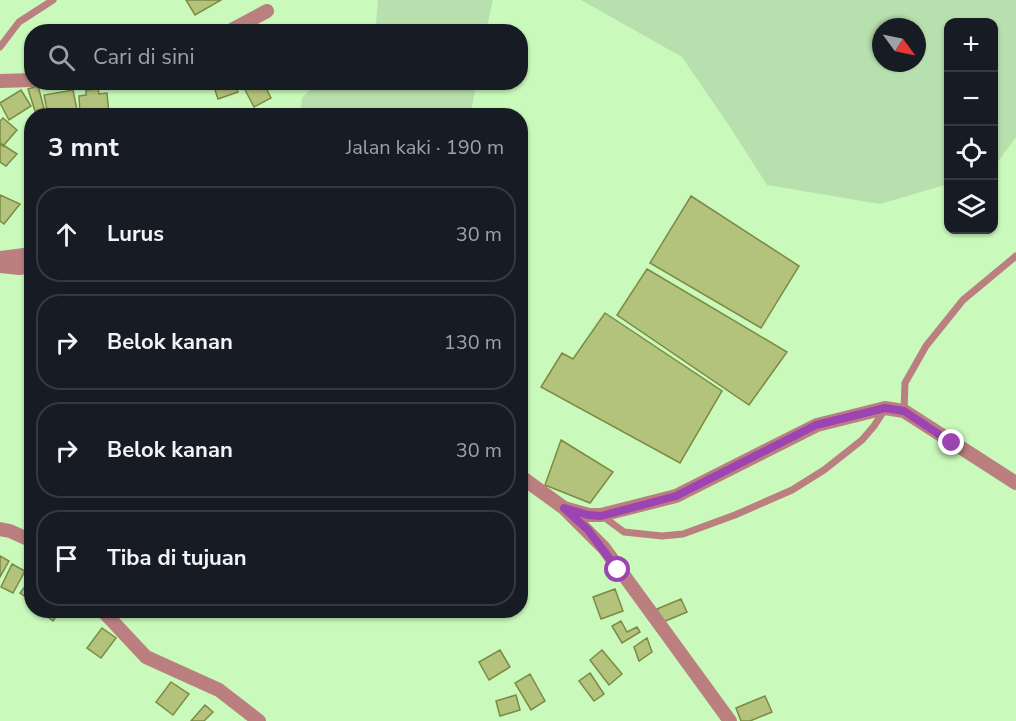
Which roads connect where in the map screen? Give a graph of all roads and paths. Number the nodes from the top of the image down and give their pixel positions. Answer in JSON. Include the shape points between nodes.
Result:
{"nodes":[{"id":1,"x":53,"y":0,"type":"edge"},
{"id":2,"x":267,"y":11,"type":"dead end"},
{"id":3,"x":243,"y":24,"type":"edge"},
{"id":4,"x":0,"y":47,"type":"edge"},
{"id":5,"x":24,"y":80,"type":"edge"},
{"id":6,"x":0,"y":81,"type":"edge"},
{"id":7,"x":24,"y":255,"type":"edge"},
{"id":8,"x":1016,"y":256,"type":"edge"},
{"id":9,"x":0,"y":258,"type":"edge"},
{"id":10,"x":0,"y":266,"type":"edge"},
{"id":11,"x":24,"y":267,"type":"edge"},
{"id":12,"x":885,"y":408,"type":"junction"},
{"id":13,"x":904,"y":411,"type":"junction"},
{"id":14,"x":528,"y":482,"type":"edge"},
{"id":15,"x":1016,"y":483,"type":"edge"},
{"id":16,"x":564,"y":508,"type":"junction"},
{"id":17,"x":601,"y":516,"type":"junction"},
{"id":18,"x":0,"y":530,"type":"edge"},
{"id":19,"x":24,"y":537,"type":"edge"},
{"id":20,"x":109,"y":618,"type":"edge"},
{"id":21,"x":259,"y":721,"type":"edge"},
{"id":22,"x":730,"y":721,"type":"edge"}],
"edges":[{"from":1,"to":4,"type":"lane","via":[[19,22]]},
{"from":2,"to":3,"type":"street"},
{"from":5,"to":6,"type":"street"},
{"from":7,"to":9,"type":"street"},
{"from":8,"to":13,"type":"lane","via":[[963,300],[926,346],[905,383]]},
{"from":10,"to":11,"type":"street"},
{"from":12,"to":13,"type":"street"},
{"from":12,"to":17,"type":"street","via":[[816,425],[676,496]]},
{"from":12,"to":17,"type":"lane","via":[[862,440],[824,470],[792,490],[735,515],[683,534],[662,536],[624,532]]},
{"from":13,"to":15,"type":"street"},
{"from":14,"to":16,"type":"street"},
{"from":16,"to":17,"type":"street"},
{"from":16,"to":22,"type":"street","via":[[603,548]]},
{"from":18,"to":19,"type":"street"},
{"from":20,"to":21,"type":"street","via":[[146,657],[219,690]]}]}
